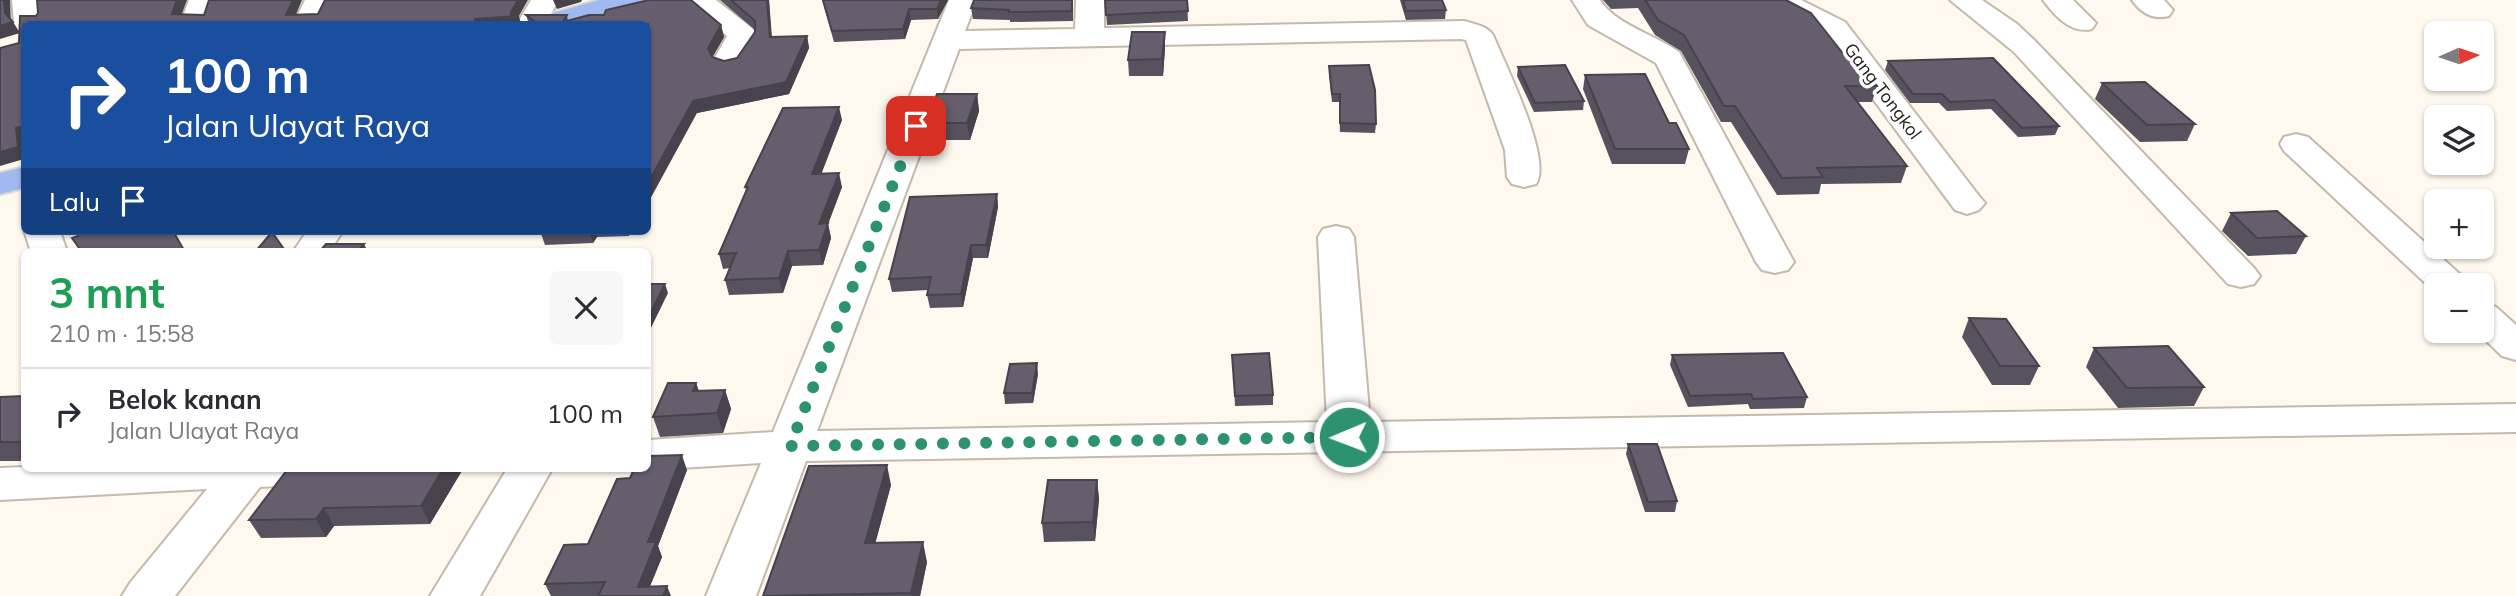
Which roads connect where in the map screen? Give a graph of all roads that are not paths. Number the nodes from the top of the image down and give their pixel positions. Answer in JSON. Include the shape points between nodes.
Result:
{"nodes":[{"id":1,"x":26,"y":0,"type":"edge"},
{"id":2,"x":203,"y":0,"type":"edge"},
{"id":3,"x":319,"y":0,"type":"edge"},
{"id":4,"x":545,"y":0,"type":"edge"},
{"id":5,"x":630,"y":0,"type":"edge"},
{"id":6,"x":699,"y":0,"type":"edge"},
{"id":7,"x":963,"y":0,"type":"edge"},
{"id":8,"x":1090,"y":0,"type":"edge"},
{"id":9,"x":1394,"y":0,"type":"edge"},
{"id":10,"x":1586,"y":0,"type":"edge"},
{"id":11,"x":1780,"y":0,"type":"edge"},
{"id":12,"x":1964,"y":0,"type":"edge"},
{"id":13,"x":2057,"y":0,"type":"edge"},
{"id":14,"x":589,"y":19,"type":"edge"},
{"id":15,"x":24,"y":21,"type":"edge"},
{"id":16,"x":195,"y":21,"type":"edge"},
{"id":17,"x":308,"y":21,"type":"edge"},
{"id":18,"x":533,"y":21,"type":"edge"},
{"id":19,"x":2082,"y":23,"type":"dead end"},
{"id":20,"x":1399,"y":30,"type":"junction"},
{"id":21,"x":1089,"y":39,"type":"junction"},
{"id":22,"x":949,"y":40,"type":"junction"},
{"id":23,"x":728,"y":61,"type":"edge"},
{"id":24,"x":2296,"y":144,"type":"dead end"},
{"id":25,"x":1524,"y":177,"type":"dead end"},
{"id":26,"x":21,"y":178,"type":"edge"},
{"id":27,"x":0,"y":184,"type":"edge"},
{"id":28,"x":1967,"y":203,"type":"dead end"},
{"id":29,"x":1336,"y":237,"type":"dead end"},
{"id":30,"x":1775,"y":262,"type":"dead end"},
{"id":31,"x":2437,"y":273,"type":"edge"},
{"id":32,"x":2241,"y":276,"type":"dead end"},
{"id":33,"x":2494,"y":326,"type":"edge"},
{"id":34,"x":2516,"y":346,"type":"edge"},
{"id":35,"x":2516,"y":418,"type":"edge"},
{"id":36,"x":1349,"y":437,"type":"junction"},
{"id":37,"x":790,"y":446,"type":"junction"},
{"id":38,"x":651,"y":455,"type":"edge"},
{"id":39,"x":213,"y":472,"type":"edge"},
{"id":40,"x":246,"y":472,"type":"edge"},
{"id":41,"x":528,"y":472,"type":"edge"},
{"id":42,"x":0,"y":484,"type":"edge"},
{"id":43,"x":147,"y":596,"type":"edge"},
{"id":44,"x":455,"y":596,"type":"edge"},
{"id":45,"x":731,"y":596,"type":"edge"}],
"edges":[{"from":1,"to":15,"type":"street"},
{"from":2,"to":16,"type":"street"},
{"from":3,"to":17,"type":"street"},
{"from":4,"to":18,"type":"street"},
{"from":5,"to":14,"type":"main road"},
{"from":6,"to":23,"type":"street","via":[[743,38]]},
{"from":7,"to":22,"type":"street"},
{"from":8,"to":21,"type":"street"},
{"from":9,"to":20,"type":"street"},
{"from":10,"to":30,"type":"street","via":[[1598,19],[1668,58]]},
{"from":11,"to":28,"type":"street","name":"Gang Tongkol","via":[[1835,28]]},
{"from":12,"to":32,"type":"street","via":[[2024,46]]},
{"from":13,"to":19,"type":"street"},
{"from":20,"to":21,"type":"street","via":[[1300,22]]},
{"from":20,"to":25,"type":"street","via":[[1464,30],[1479,35],[1522,150]]},
{"from":21,"to":22,"type":"street"},
{"from":22,"to":37,"type":"street"},
{"from":24,"to":31,"type":"street"},
{"from":26,"to":27,"type":"main road"},
{"from":29,"to":36,"type":"street"},
{"from":33,"to":34,"type":"street"},
{"from":35,"to":36,"type":"street"},
{"from":36,"to":37,"type":"street"},
{"from":37,"to":38,"type":"street"},
{"from":37,"to":45,"type":"street"},
{"from":39,"to":42,"type":"street"},
{"from":40,"to":43,"type":"street"},
{"from":41,"to":44,"type":"street"}]}
